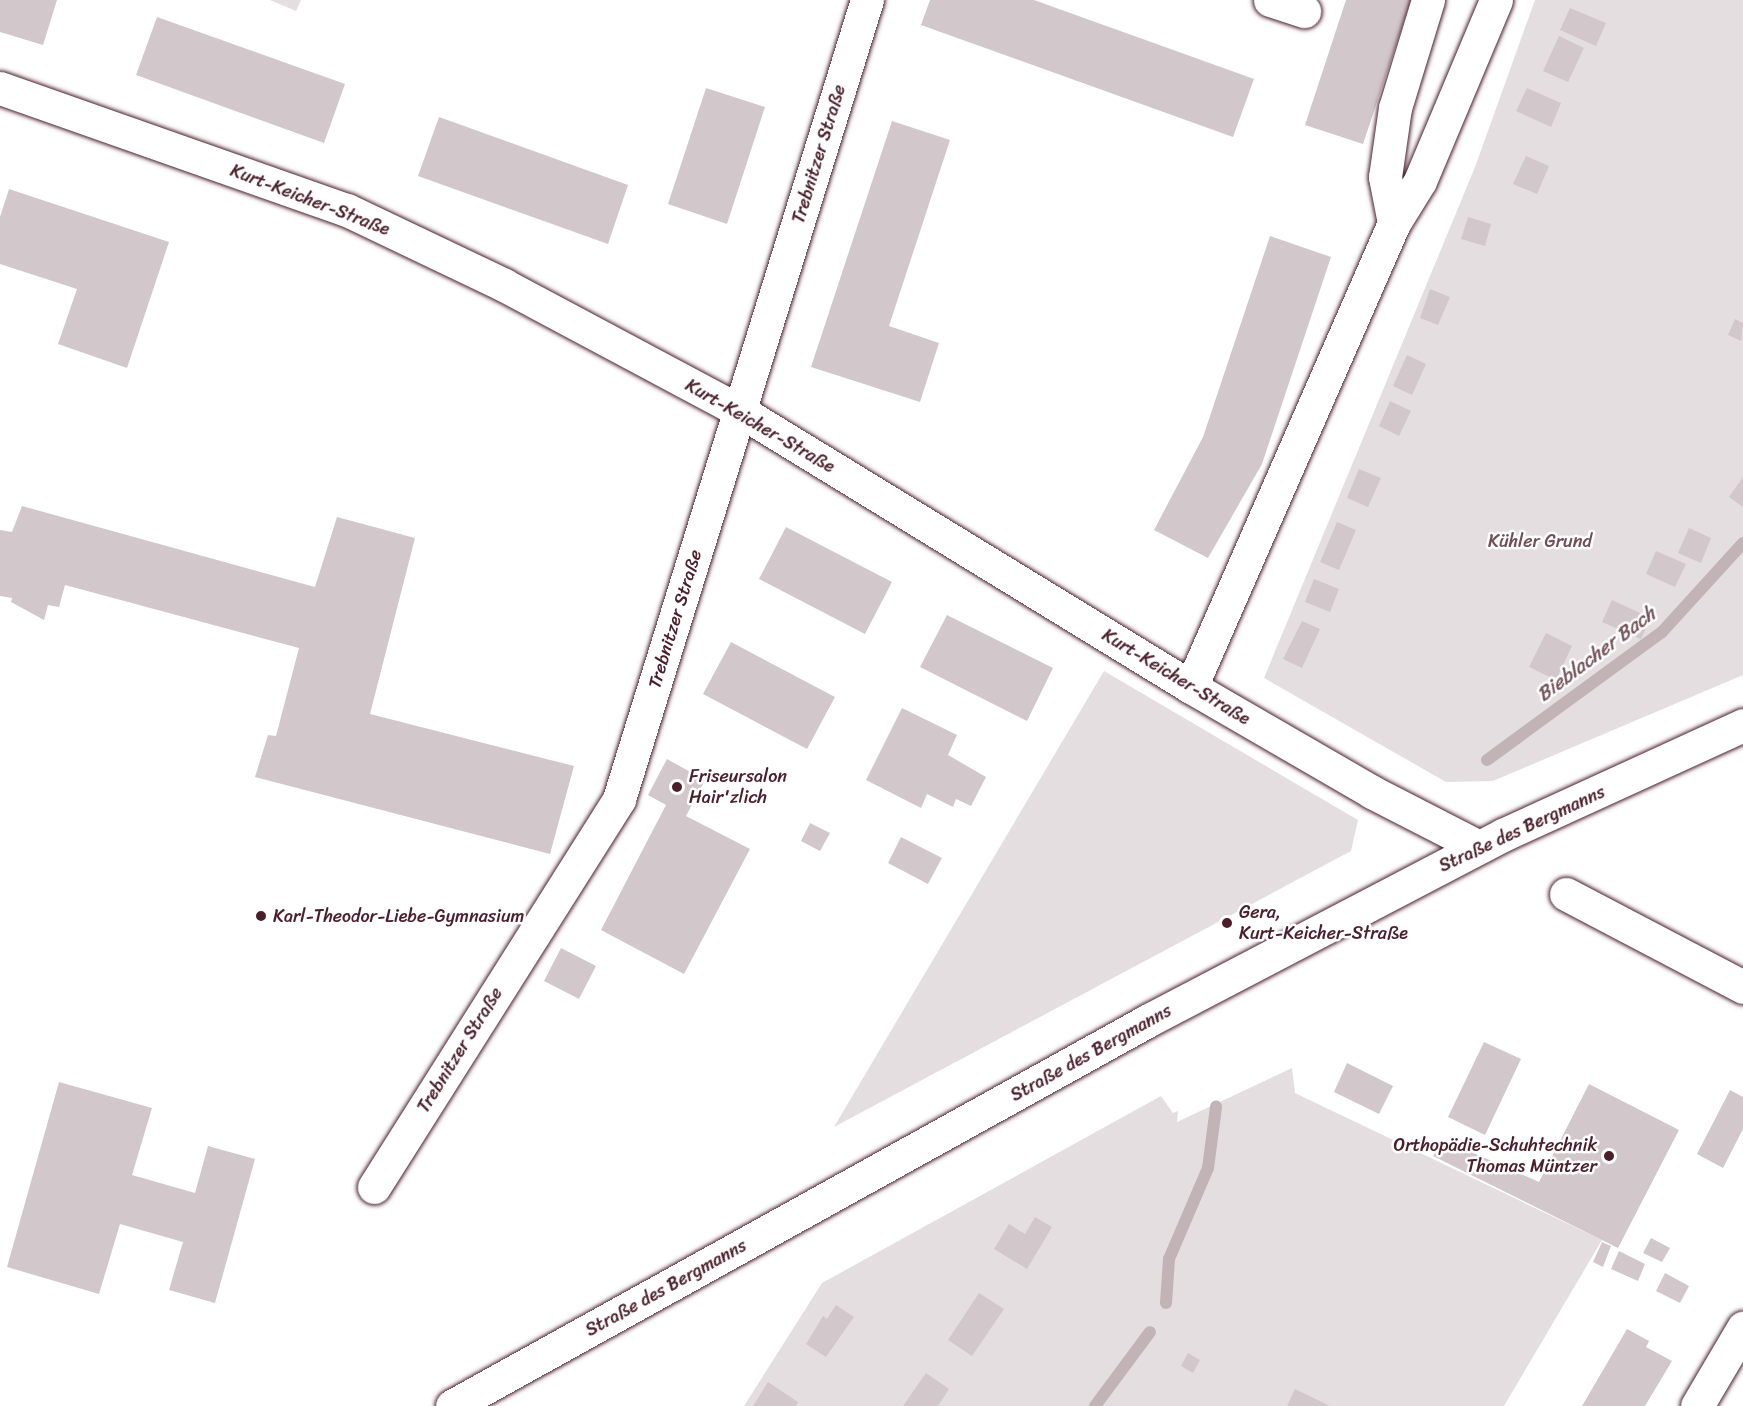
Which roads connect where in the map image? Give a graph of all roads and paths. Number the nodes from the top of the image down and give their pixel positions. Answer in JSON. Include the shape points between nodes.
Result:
{"nodes":[{"id":1,"x":867,"y":0,"type":"edge"},
{"id":2,"x":1270,"y":0,"type":"edge"},
{"id":3,"x":1428,"y":0,"type":"edge"},
{"id":4,"x":1496,"y":0,"type":"edge"},
{"id":5,"x":1304,"y":11,"type":"dead end"},
{"id":6,"x":0,"y":88,"type":"edge"},
{"id":7,"x":1394,"y":223,"type":"junction"},
{"id":8,"x":740,"y":411,"type":"junction"},
{"id":9,"x":1191,"y":687,"type":"junction"},
{"id":10,"x":1743,"y":725,"type":"edge"},
{"id":11,"x":1479,"y":847,"type":"junction"},
{"id":12,"x":1566,"y":894,"type":"dead end"},
{"id":13,"x":1743,"y":987,"type":"edge"},
{"id":14,"x":374,"y":1187,"type":"dead end"},
{"id":15,"x":1743,"y":1328,"type":"edge"},
{"id":16,"x":452,"y":1406,"type":"edge"},
{"id":17,"x":1697,"y":1406,"type":"edge"}],
"edges":[{"from":1,"to":8,"type":"street","name":"Trebnitzer Straße"},
{"from":2,"to":5,"type":"street"},
{"from":3,"to":7,"type":"street","via":[[1395,108],[1385,177]]},
{"from":4,"to":7,"type":"street","via":[[1420,181]]},
{"from":6,"to":8,"type":"street","name":"Kurt-Keicher-Straße","via":[[347,210],[504,285]]},
{"from":7,"to":9,"type":"street"},
{"from":8,"to":9,"type":"street","name":"Kurt-Keicher-Straße"},
{"from":8,"to":14,"type":"street","name":"Trebnitzer Straße","via":[[619,799]]},
{"from":9,"to":11,"type":"street","name":"Kurt-Keicher-Straße","via":[[1372,792]]},
{"from":10,"to":11,"type":"street","name":"Straße des Bergmanns"},
{"from":11,"to":16,"type":"street","name":"Straße des Bergmanns","via":[[1147,1021]]},
{"from":12,"to":13,"type":"street"},
{"from":15,"to":17,"type":"street"}]}
